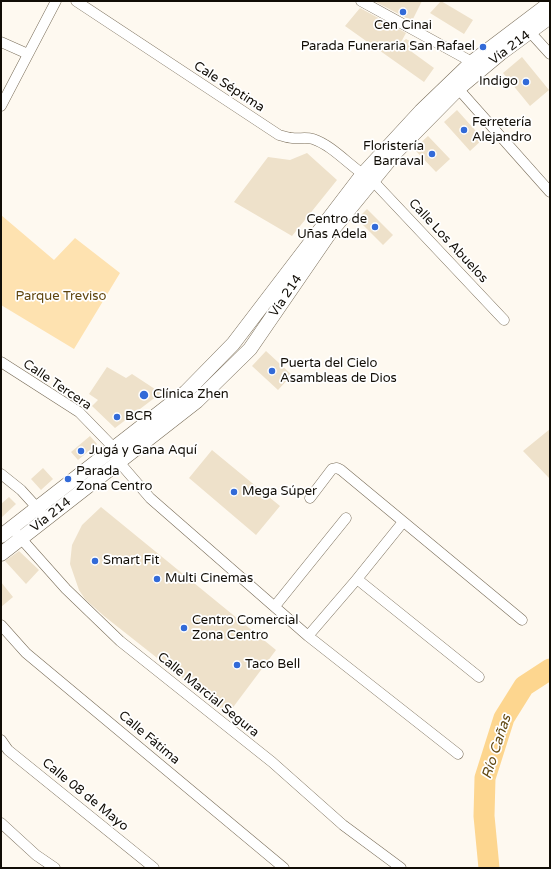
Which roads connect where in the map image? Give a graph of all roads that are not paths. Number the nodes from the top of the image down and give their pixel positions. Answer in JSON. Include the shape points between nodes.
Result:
{"nodes":[{"id":1,"x":56,"y":1,"type":"edge"},
{"id":2,"x":76,"y":1,"type":"edge"},
{"id":3,"x":361,"y":1,"type":"edge"},
{"id":4,"x":550,"y":3,"type":"edge"},
{"id":5,"x":550,"y":17,"type":"edge"},
{"id":6,"x":530,"y":32,"type":"junction"},
{"id":7,"x":1,"y":42,"type":"edge"},
{"id":8,"x":28,"y":54,"type":"junction"},
{"id":9,"x":550,"y":54,"type":"edge"},
{"id":10,"x":472,"y":62,"type":"junction"},
{"id":11,"x":455,"y":85,"type":"junction"},
{"id":12,"x":1,"y":106,"type":"edge"},
{"id":13,"x":367,"y":177,"type":"junction"},
{"id":14,"x":550,"y":192,"type":"edge"},
{"id":15,"x":504,"y":320,"type":"dead end"},
{"id":16,"x":1,"y":362,"type":"edge"},
{"id":17,"x":114,"y":448,"type":"junction"},
{"id":18,"x":119,"y":462,"type":"junction"},
{"id":19,"x":1,"y":474,"type":"edge"},
{"id":20,"x":310,"y":498,"type":"dead end"},
{"id":21,"x":37,"y":507,"type":"junction"},
{"id":22,"x":46,"y":518,"type":"junction"},
{"id":23,"x":346,"y":518,"type":"dead end"},
{"id":24,"x":403,"y":522,"type":"junction"},
{"id":25,"x":11,"y":534,"type":"edge"},
{"id":26,"x":1,"y":554,"type":"edge"},
{"id":27,"x":357,"y":579,"type":"junction"},
{"id":28,"x":276,"y":606,"type":"junction"},
{"id":29,"x":522,"y":620,"type":"dead end"},
{"id":30,"x":1,"y":626,"type":"edge"},
{"id":31,"x":308,"y":636,"type":"junction"},
{"id":32,"x":479,"y":677,"type":"dead end"},
{"id":33,"x":1,"y":740,"type":"edge"},
{"id":34,"x":458,"y":754,"type":"dead end"},
{"id":35,"x":1,"y":823,"type":"edge"},
{"id":36,"x":55,"y":868,"type":"edge"},
{"id":37,"x":154,"y":868,"type":"edge"},
{"id":38,"x":284,"y":868,"type":"edge"},
{"id":39,"x":401,"y":868,"type":"edge"}],
"edges":[{"from":1,"to":8,"type":"street"},
{"from":2,"to":13,"type":"street","name":"Cale Séptima","via":[[279,135],[313,139],[326,145]]},
{"from":3,"to":10,"type":"street"},
{"from":4,"to":10,"type":"main road","name":"Vía 214"},
{"from":5,"to":6,"type":"main road","name":"Vía 214"},
{"from":6,"to":9,"type":"street"},
{"from":6,"to":11,"type":"main road","name":"Vía 214"},
{"from":7,"to":8,"type":"street"},
{"from":8,"to":12,"type":"street"},
{"from":10,"to":11,"type":"main road","name":"Vía 214"},
{"from":11,"to":13,"type":"main road","name":"Vía 214","via":[[396,152]]},
{"from":11,"to":14,"type":"street"},
{"from":13,"to":15,"type":"street","name":"Calle Los Abuelos"},
{"from":13,"to":17,"type":"main road","name":"Vía 214","via":[[233,344],[186,392]]},
{"from":13,"to":18,"type":"main road","name":"Vía 214","via":[[250,349],[197,401]]},
{"from":16,"to":17,"type":"street","name":"Calle Tercera","via":[[79,412]]},
{"from":17,"to":18,"type":"street"},
{"from":17,"to":21,"type":"main road","name":"Vía 214"},
{"from":18,"to":22,"type":"main road","name":"Vía 214"},
{"from":18,"to":28,"type":"street","via":[[150,498]]},
{"from":19,"to":21,"type":"street","via":[[22,490]]},
{"from":20,"to":24,"type":"street","via":[[332,469],[337,468]]},
{"from":21,"to":22,"type":"street"},
{"from":21,"to":25,"type":"main road","name":"Vía 214"},
{"from":22,"to":25,"type":"main road","name":"Vía 214"},
{"from":23,"to":28,"type":"street"},
{"from":24,"to":27,"type":"street"},
{"from":24,"to":29,"type":"street"},
{"from":25,"to":26,"type":"main road","name":"Vía 214"},
{"from":25,"to":39,"type":"street","name":"Calle Marcial Segura","via":[[120,641],[272,762],[343,825]]},
{"from":27,"to":31,"type":"street"},
{"from":27,"to":32,"type":"street"},
{"from":28,"to":31,"type":"street"},
{"from":30,"to":38,"type":"street","name":"Calle Fátima","via":[[26,653]]},
{"from":31,"to":34,"type":"street"},
{"from":33,"to":37,"type":"street","name":"Calle 08 de Mayo","via":[[8,750]]},
{"from":35,"to":36,"type":"street","via":[[36,855]]}]}
